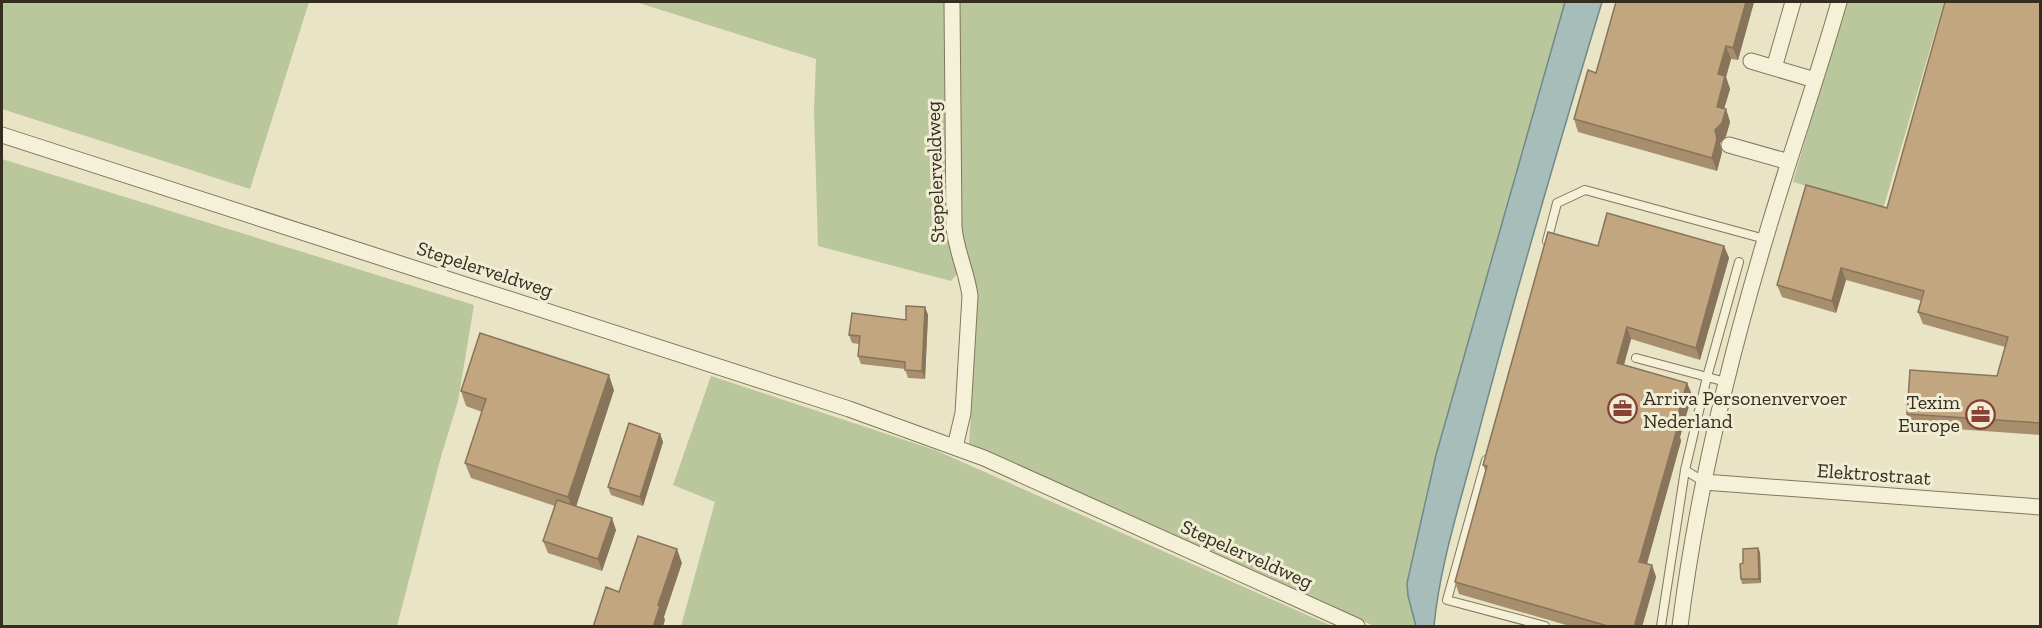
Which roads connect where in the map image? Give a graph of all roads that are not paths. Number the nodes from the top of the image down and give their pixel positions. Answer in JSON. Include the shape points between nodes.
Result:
{"nodes":[{"id":1,"x":952,"y":2,"type":"edge"},
{"id":2,"x":1793,"y":2,"type":"edge"},
{"id":3,"x":1839,"y":2,"type":"edge"},
{"id":4,"x":1751,"y":62,"type":"dead end"},
{"id":5,"x":1774,"y":68,"type":"junction"},
{"id":6,"x":1815,"y":80,"type":"junction"},
{"id":7,"x":2,"y":135,"type":"edge"},
{"id":8,"x":1729,"y":145,"type":"dead end"},
{"id":9,"x":1789,"y":162,"type":"junction"},
{"id":10,"x":1765,"y":239,"type":"junction"},
{"id":11,"x":1545,"y":248,"type":"edge"},
{"id":12,"x":1739,"y":262,"type":"dead end"},
{"id":13,"x":1727,"y":303,"type":"junction"},
{"id":14,"x":1746,"y":308,"type":"junction"},
{"id":15,"x":1636,"y":358,"type":"dead end"},
{"id":16,"x":1707,"y":377,"type":"junction"},
{"id":17,"x":1726,"y":382,"type":"junction"},
{"id":18,"x":955,"y":447,"type":"junction"},
{"id":19,"x":1488,"y":453,"type":"edge"},
{"id":20,"x":1685,"y":470,"type":"junction"},
{"id":21,"x":1704,"y":482,"type":"junction"},
{"id":22,"x":2040,"y":507,"type":"edge"},
{"id":23,"x":1672,"y":549,"type":"junction"},
{"id":24,"x":1692,"y":552,"type":"junction"},
{"id":25,"x":1541,"y":626,"type":"edge"},
{"id":26,"x":1357,"y":627,"type":"edge"},
{"id":27,"x":1661,"y":627,"type":"edge"},
{"id":28,"x":1680,"y":627,"type":"edge"}],
"edges":[{"from":1,"to":18,"type":"street","name":"Stepelerveldweg","via":[[954,227],[970,296],[963,413]]},
{"from":2,"to":5,"type":"street"},
{"from":3,"to":6,"type":"street"},
{"from":4,"to":5,"type":"street"},
{"from":5,"to":6,"type":"street"},
{"from":6,"to":9,"type":"street"},
{"from":7,"to":18,"type":"street","name":"Stepelerveldweg","via":[[838,405]]},
{"from":8,"to":9,"type":"street"},
{"from":9,"to":10,"type":"street"},
{"from":10,"to":11,"type":"lane","via":[[1585,190],[1557,203]]},
{"from":10,"to":14,"type":"street"},
{"from":12,"to":13,"type":"lane"},
{"from":13,"to":14,"type":"lane"},
{"from":13,"to":16,"type":"lane"},
{"from":14,"to":17,"type":"street"},
{"from":15,"to":16,"type":"lane"},
{"from":16,"to":17,"type":"lane"},
{"from":16,"to":20,"type":"lane"},
{"from":17,"to":21,"type":"street"},
{"from":18,"to":26,"type":"street","name":"Stepelerveldweg"},
{"from":19,"to":25,"type":"lane","via":[[1447,600]]},
{"from":20,"to":21,"type":"lane"},
{"from":20,"to":23,"type":"lane"},
{"from":21,"to":22,"type":"street","name":"Elektrostraat"},
{"from":21,"to":24,"type":"street"},
{"from":23,"to":24,"type":"lane"},
{"from":23,"to":27,"type":"lane"},
{"from":24,"to":28,"type":"street"}]}
